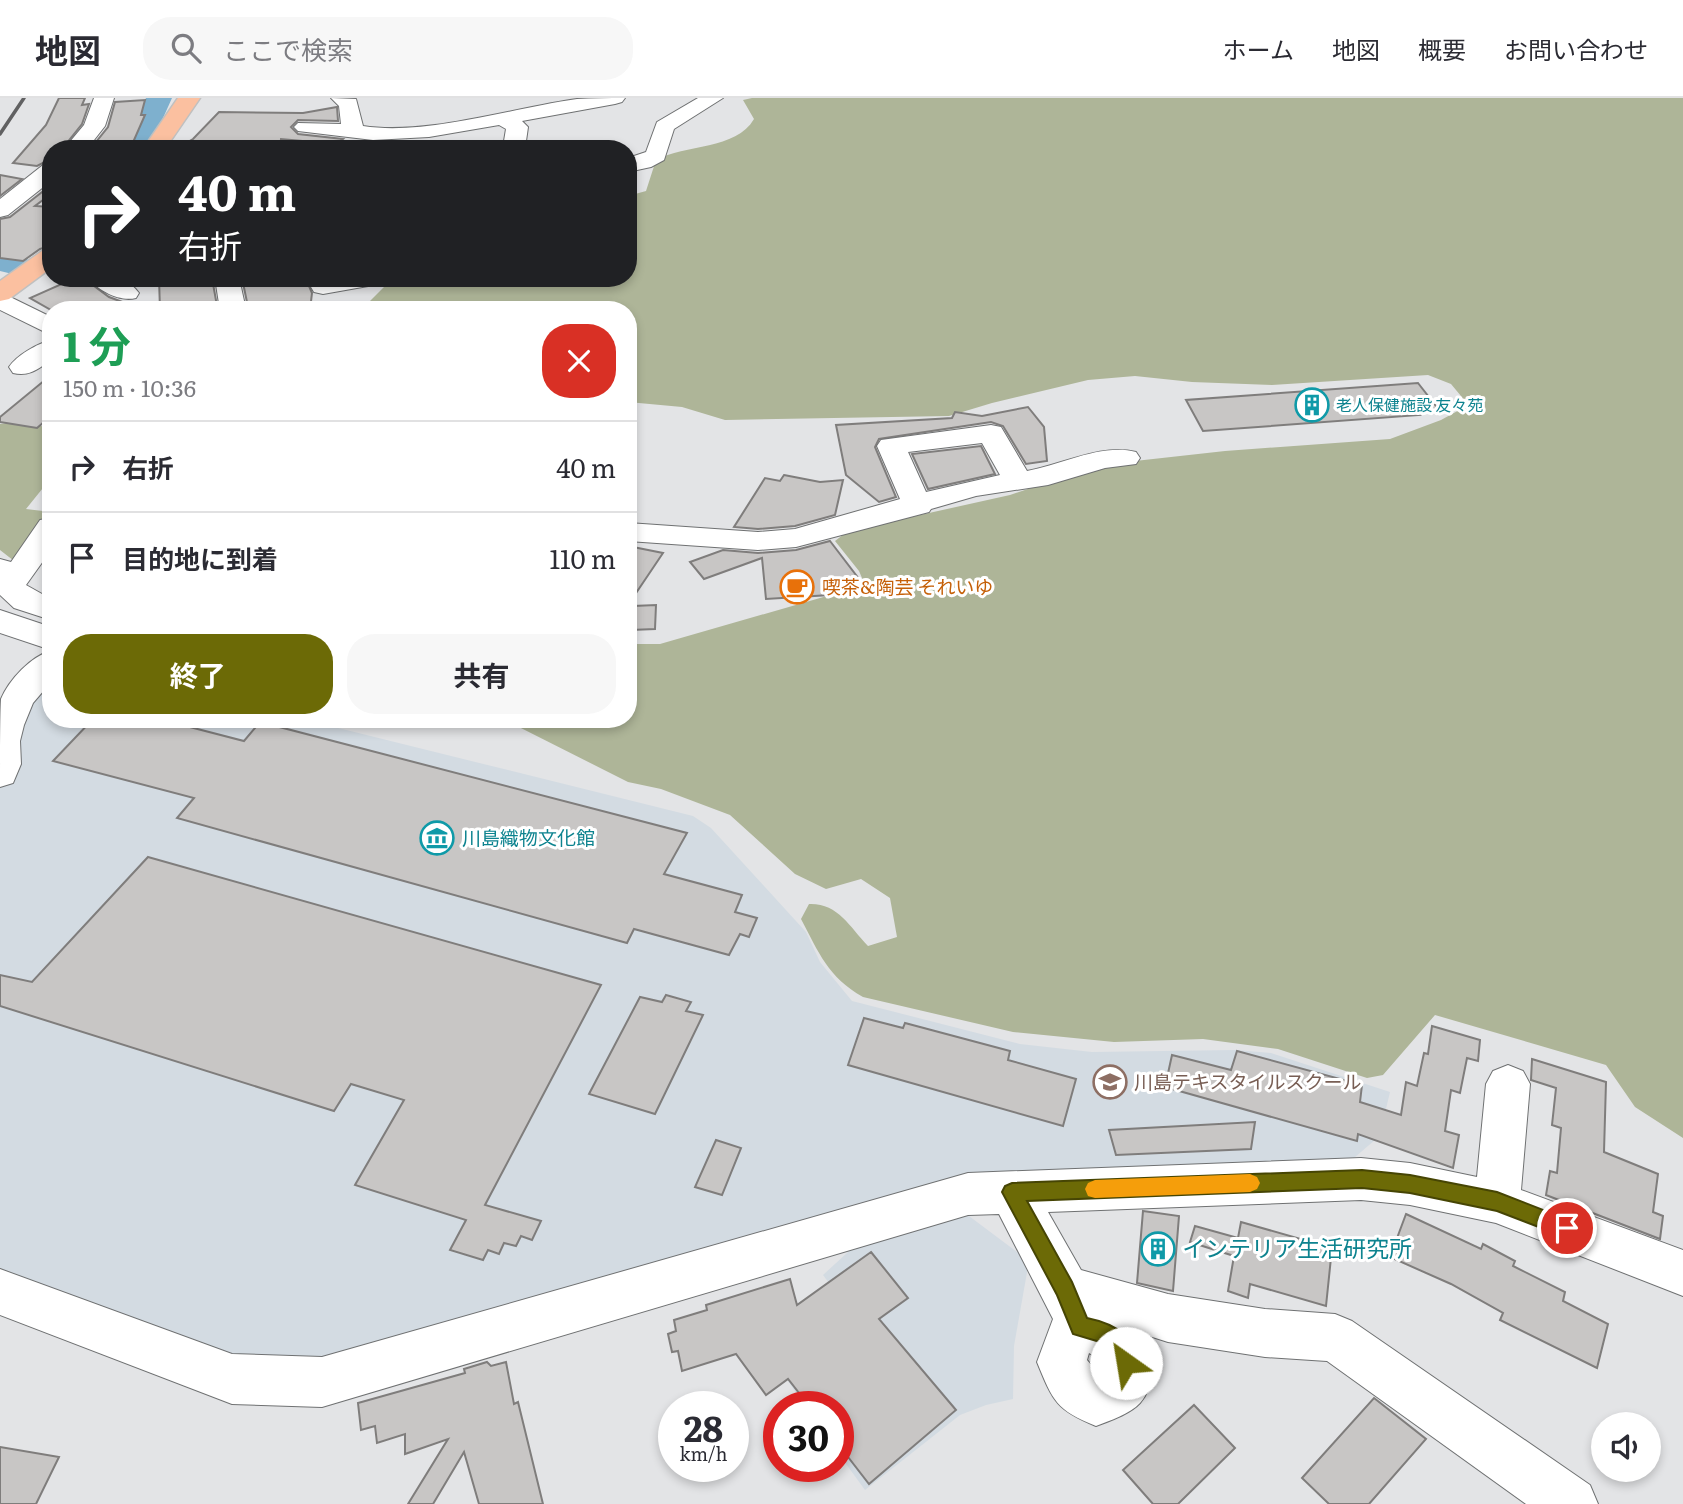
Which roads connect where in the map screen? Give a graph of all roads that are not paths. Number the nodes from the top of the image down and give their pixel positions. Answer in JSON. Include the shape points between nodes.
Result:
{"nodes":[{"id":1,"x":110,"y":98,"type":"edge"},
{"id":2,"x":189,"y":98,"type":"edge"},
{"id":3,"x":341,"y":98,"type":"edge"},
{"id":4,"x":615,"y":98,"type":"edge"},
{"id":5,"x":713,"y":98,"type":"edge"},
{"id":6,"x":565,"y":107,"type":"junction"},
{"id":7,"x":502,"y":118,"type":"junction"},
{"id":8,"x":579,"y":126,"type":"dead end"},
{"id":9,"x":305,"y":127,"type":"dead end"},
{"id":10,"x":353,"y":131,"type":"junction"},
{"id":11,"x":82,"y":140,"type":"edge"},
{"id":12,"x":160,"y":140,"type":"edge"},
{"id":13,"x":515,"y":140,"type":"edge"},
{"id":14,"x":637,"y":163,"type":"edge"},
{"id":15,"x":42,"y":177,"type":"edge"},
{"id":16,"x":0,"y":209,"type":"edge"},
{"id":17,"x":42,"y":263,"type":"edge"},
{"id":18,"x":117,"y":287,"type":"edge"},
{"id":19,"x":339,"y":287,"type":"edge"},
{"id":20,"x":318,"y":292,"type":"edge"},
{"id":21,"x":0,"y":293,"type":"edge"},
{"id":22,"x":127,"y":293,"type":"dead end"},
{"id":23,"x":0,"y":300,"type":"edge"},
{"id":24,"x":42,"y":322,"type":"edge"},
{"id":25,"x":42,"y":354,"type":"edge"},
{"id":26,"x":22,"y":367,"type":"dead end"},
{"id":27,"x":1119,"y":452,"type":"dead end"},
{"id":28,"x":1018,"y":481,"type":"junction"},
{"id":29,"x":918,"y":506,"type":"junction"},
{"id":30,"x":637,"y":532,"type":"edge"},
{"id":31,"x":42,"y":537,"type":"edge"},
{"id":32,"x":5,"y":578,"type":"edge"},
{"id":33,"x":42,"y":608,"type":"edge"},
{"id":34,"x":0,"y":621,"type":"edge"},
{"id":35,"x":42,"y":636,"type":"edge"},
{"id":36,"x":42,"y":670,"type":"edge"},
{"id":37,"x":0,"y":774,"type":"edge"},
{"id":38,"x":1508,"y":1084,"type":"dead end"},
{"id":39,"x":1012,"y":1192,"type":"junction"},
{"id":40,"x":1497,"y":1202,"type":"junction"},
{"id":41,"x":1683,"y":1273,"type":"edge"},
{"id":42,"x":2,"y":1296,"type":"edge"},
{"id":43,"x":1569,"y":1503,"type":"edge"}],
"edges":[{"from":1,"to":11,"type":"street"},
{"from":2,"to":12,"type":"main road"},
{"from":3,"to":10,"type":"street","via":[[349,103]]},
{"from":4,"to":6,"type":"street"},
{"from":5,"to":14,"type":"street","via":[[664,126],[656,155]]},
{"from":6,"to":7,"type":"street"},
{"from":6,"to":8,"type":"street"},
{"from":7,"to":10,"type":"street","via":[[429,131]]},
{"from":7,"to":13,"type":"street","via":[[517,127]]},
{"from":9,"to":10,"type":"street"},
{"from":15,"to":16,"type":"street"},
{"from":17,"to":21,"type":"main road"},
{"from":18,"to":22,"type":"street"},
{"from":19,"to":20,"type":"street"},
{"from":23,"to":24,"type":"street"},
{"from":25,"to":26,"type":"street"},
{"from":27,"to":28,"type":"street"},
{"from":28,"to":29,"type":"street","via":[[974,488]]},
{"from":28,"to":29,"type":"street","via":[[990,433],[891,446]]},
{"from":29,"to":30,"type":"street","via":[[796,538],[758,541]]},
{"from":31,"to":32,"type":"street"},
{"from":32,"to":33,"type":"street","via":[[25,603]]},
{"from":34,"to":35,"type":"street"},
{"from":36,"to":37,"type":"street","via":[[13,708],[2,738],[5,754]]},
{"from":38,"to":40,"type":"street"},
{"from":39,"to":40,"type":"street","via":[[1362,1179]]},
{"from":39,"to":42,"type":"street","via":[[968,1194],[322,1382],[232,1379]]},
{"from":39,"to":43,"type":"street","via":[[1073,1308],[1335,1338]]},
{"from":40,"to":41,"type":"street"}]}
